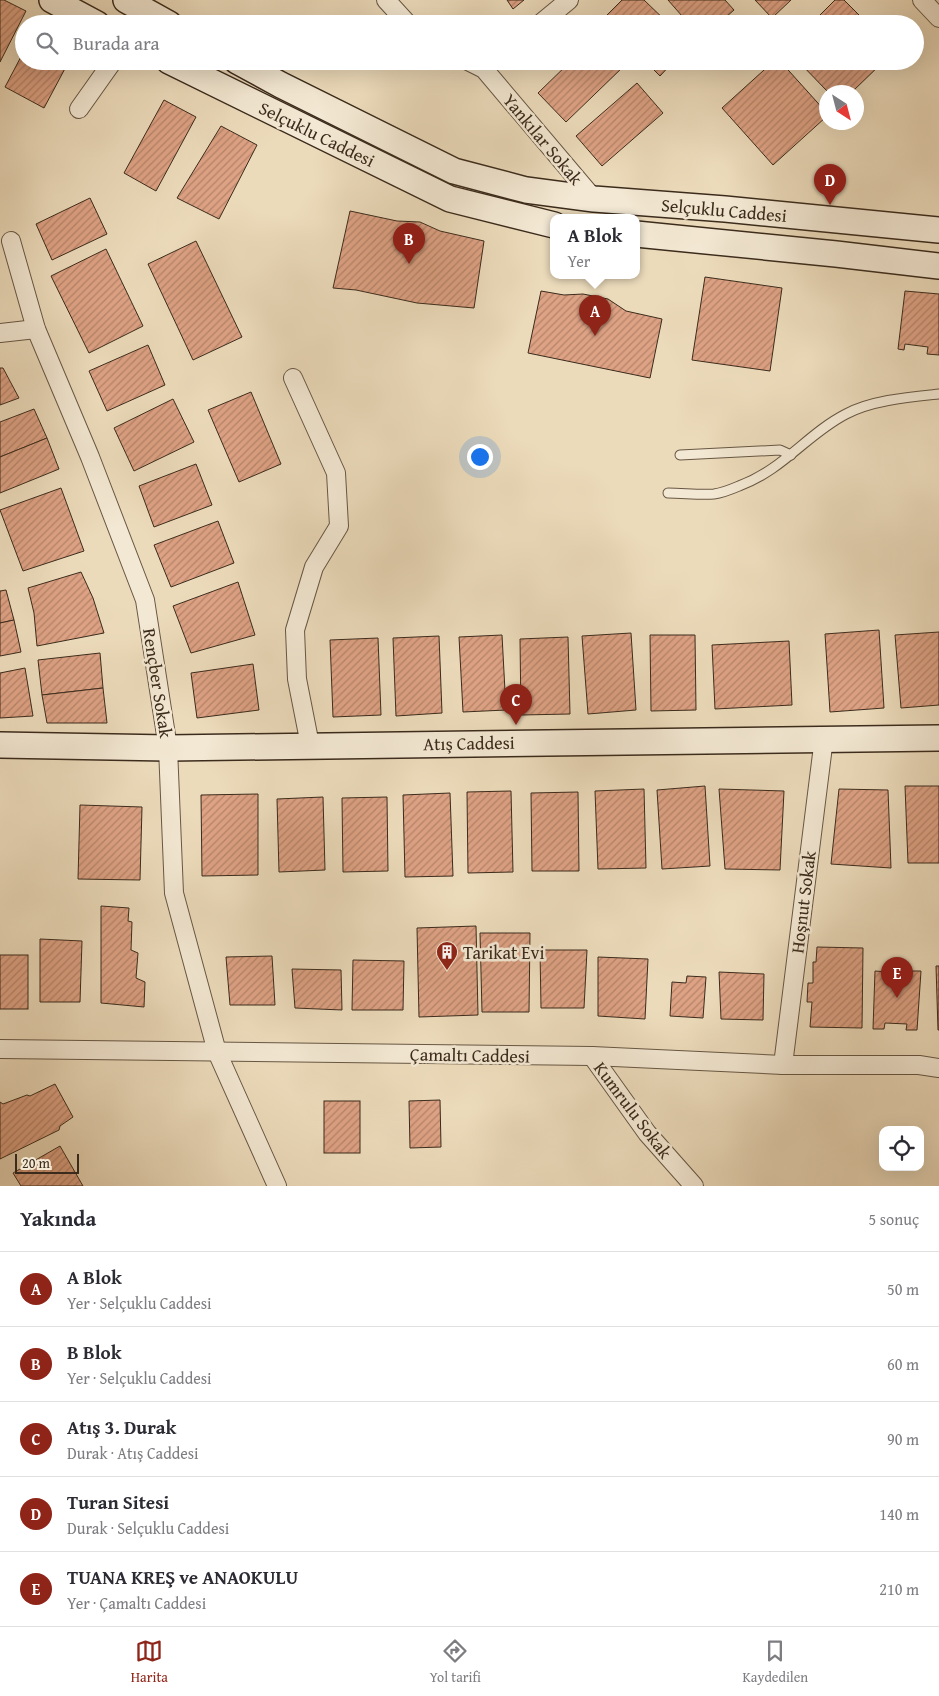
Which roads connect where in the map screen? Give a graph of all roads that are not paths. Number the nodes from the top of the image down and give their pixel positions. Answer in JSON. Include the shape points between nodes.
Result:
{"nodes":[{"id":1,"x":52,"y":0,"type":"edge"},
{"id":2,"x":126,"y":0,"type":"edge"},
{"id":3,"x":386,"y":0,"type":"edge"},
{"id":4,"x":569,"y":0,"type":"edge"},
{"id":5,"x":922,"y":0,"type":"edge"},
{"id":6,"x":81,"y":15,"type":"edge"},
{"id":7,"x":153,"y":15,"type":"edge"},
{"id":8,"x":400,"y":15,"type":"edge"},
{"id":9,"x":551,"y":15,"type":"edge"},
{"id":10,"x":939,"y":18,"type":"edge"},
{"id":11,"x":107,"y":70,"type":"edge"},
{"id":12,"x":187,"y":70,"type":"edge"},
{"id":13,"x":253,"y":70,"type":"edge"},
{"id":14,"x":493,"y":70,"type":"edge"},
{"id":15,"x":79,"y":109,"type":"dead end"},
{"id":16,"x":594,"y":199,"type":"junction"},
{"id":17,"x":550,"y":224,"type":"edge"},
{"id":18,"x":939,"y":230,"type":"edge"},
{"id":19,"x":640,"y":234,"type":"edge"},
{"id":20,"x":11,"y":241,"type":"dead end"},
{"id":21,"x":939,"y":266,"type":"edge"},
{"id":22,"x":36,"y":329,"type":"junction"},
{"id":23,"x":0,"y":333,"type":"edge"},
{"id":24,"x":293,"y":378,"type":"dead end"},
{"id":25,"x":939,"y":394,"type":"edge"},
{"id":26,"x":680,"y":455,"type":"dead end"},
{"id":27,"x":791,"y":455,"type":"junction"},
{"id":28,"x":668,"y":492,"type":"dead end"},
{"id":29,"x":824,"y":738,"type":"junction"},
{"id":30,"x":939,"y":738,"type":"edge"},
{"id":31,"x":0,"y":745,"type":"edge"},
{"id":32,"x":310,"y":745,"type":"junction"},
{"id":33,"x":168,"y":748,"type":"junction"},
{"id":34,"x":0,"y":1048,"type":"edge"},
{"id":35,"x":217,"y":1052,"type":"junction"},
{"id":36,"x":592,"y":1056,"type":"junction"},
{"id":37,"x":783,"y":1065,"type":"junction"},
{"id":38,"x":939,"y":1068,"type":"edge"},
{"id":39,"x":277,"y":1186,"type":"edge"},
{"id":40,"x":694,"y":1186,"type":"edge"}],
"edges":[{"from":1,"to":6,"type":"main road"},
{"from":2,"to":7,"type":"main road"},
{"from":3,"to":8,"type":"street"},
{"from":4,"to":9,"type":"street"},
{"from":5,"to":10,"type":"street"},
{"from":11,"to":15,"type":"street"},
{"from":12,"to":17,"type":"main road","name":"Selçuklu Caddesi","via":[[450,199]]},
{"from":13,"to":16,"type":"main road","name":"Selçuklu Caddesi","via":[[454,171],[526,190]]},
{"from":14,"to":16,"type":"street","name":"Yankılar Sokak"},
{"from":16,"to":18,"type":"main road","name":"Selçuklu Caddesi"},
{"from":19,"to":21,"type":"main road","name":"Selçuklu Caddesi"},
{"from":20,"to":22,"type":"street","name":"Rençber Sokak"},
{"from":22,"to":23,"type":"street"},
{"from":22,"to":33,"type":"street","name":"Rençber Sokak","via":[[145,600]]},
{"from":24,"to":32,"type":"street","via":[[336,473],[338,499],[339,526],[314,567],[295,630],[297,679]]},
{"from":25,"to":27,"type":"lane","via":[[862,407],[836,419]]},
{"from":26,"to":27,"type":"lane","via":[[780,450]]},
{"from":27,"to":28,"type":"lane","via":[[764,475],[732,489],[714,494]]},
{"from":29,"to":30,"type":"main road","name":"Atış Caddesi"},
{"from":29,"to":32,"type":"main road","name":"Atış Caddesi"},
{"from":29,"to":37,"type":"street","name":"Hoşnut Sokak"},
{"from":31,"to":33,"type":"main road","name":"Atış Caddesi"},
{"from":32,"to":33,"type":"main road","name":"Atış Caddesi"},
{"from":33,"to":35,"type":"street","name":"Rençber Sokak","via":[[174,894]]},
{"from":34,"to":35,"type":"street","name":"Çamaltı Caddesi"},
{"from":35,"to":36,"type":"street","name":"Çamaltı Caddesi"},
{"from":35,"to":39,"type":"street","name":"Rençber Sokak"},
{"from":36,"to":37,"type":"street","name":"Çamaltı Caddesi"},
{"from":36,"to":40,"type":"street","name":"Kumrulu Sokak","via":[[647,1133]]},
{"from":37,"to":38,"type":"street","name":"Çamaltı Caddesi","via":[[919,1065]]}]}
